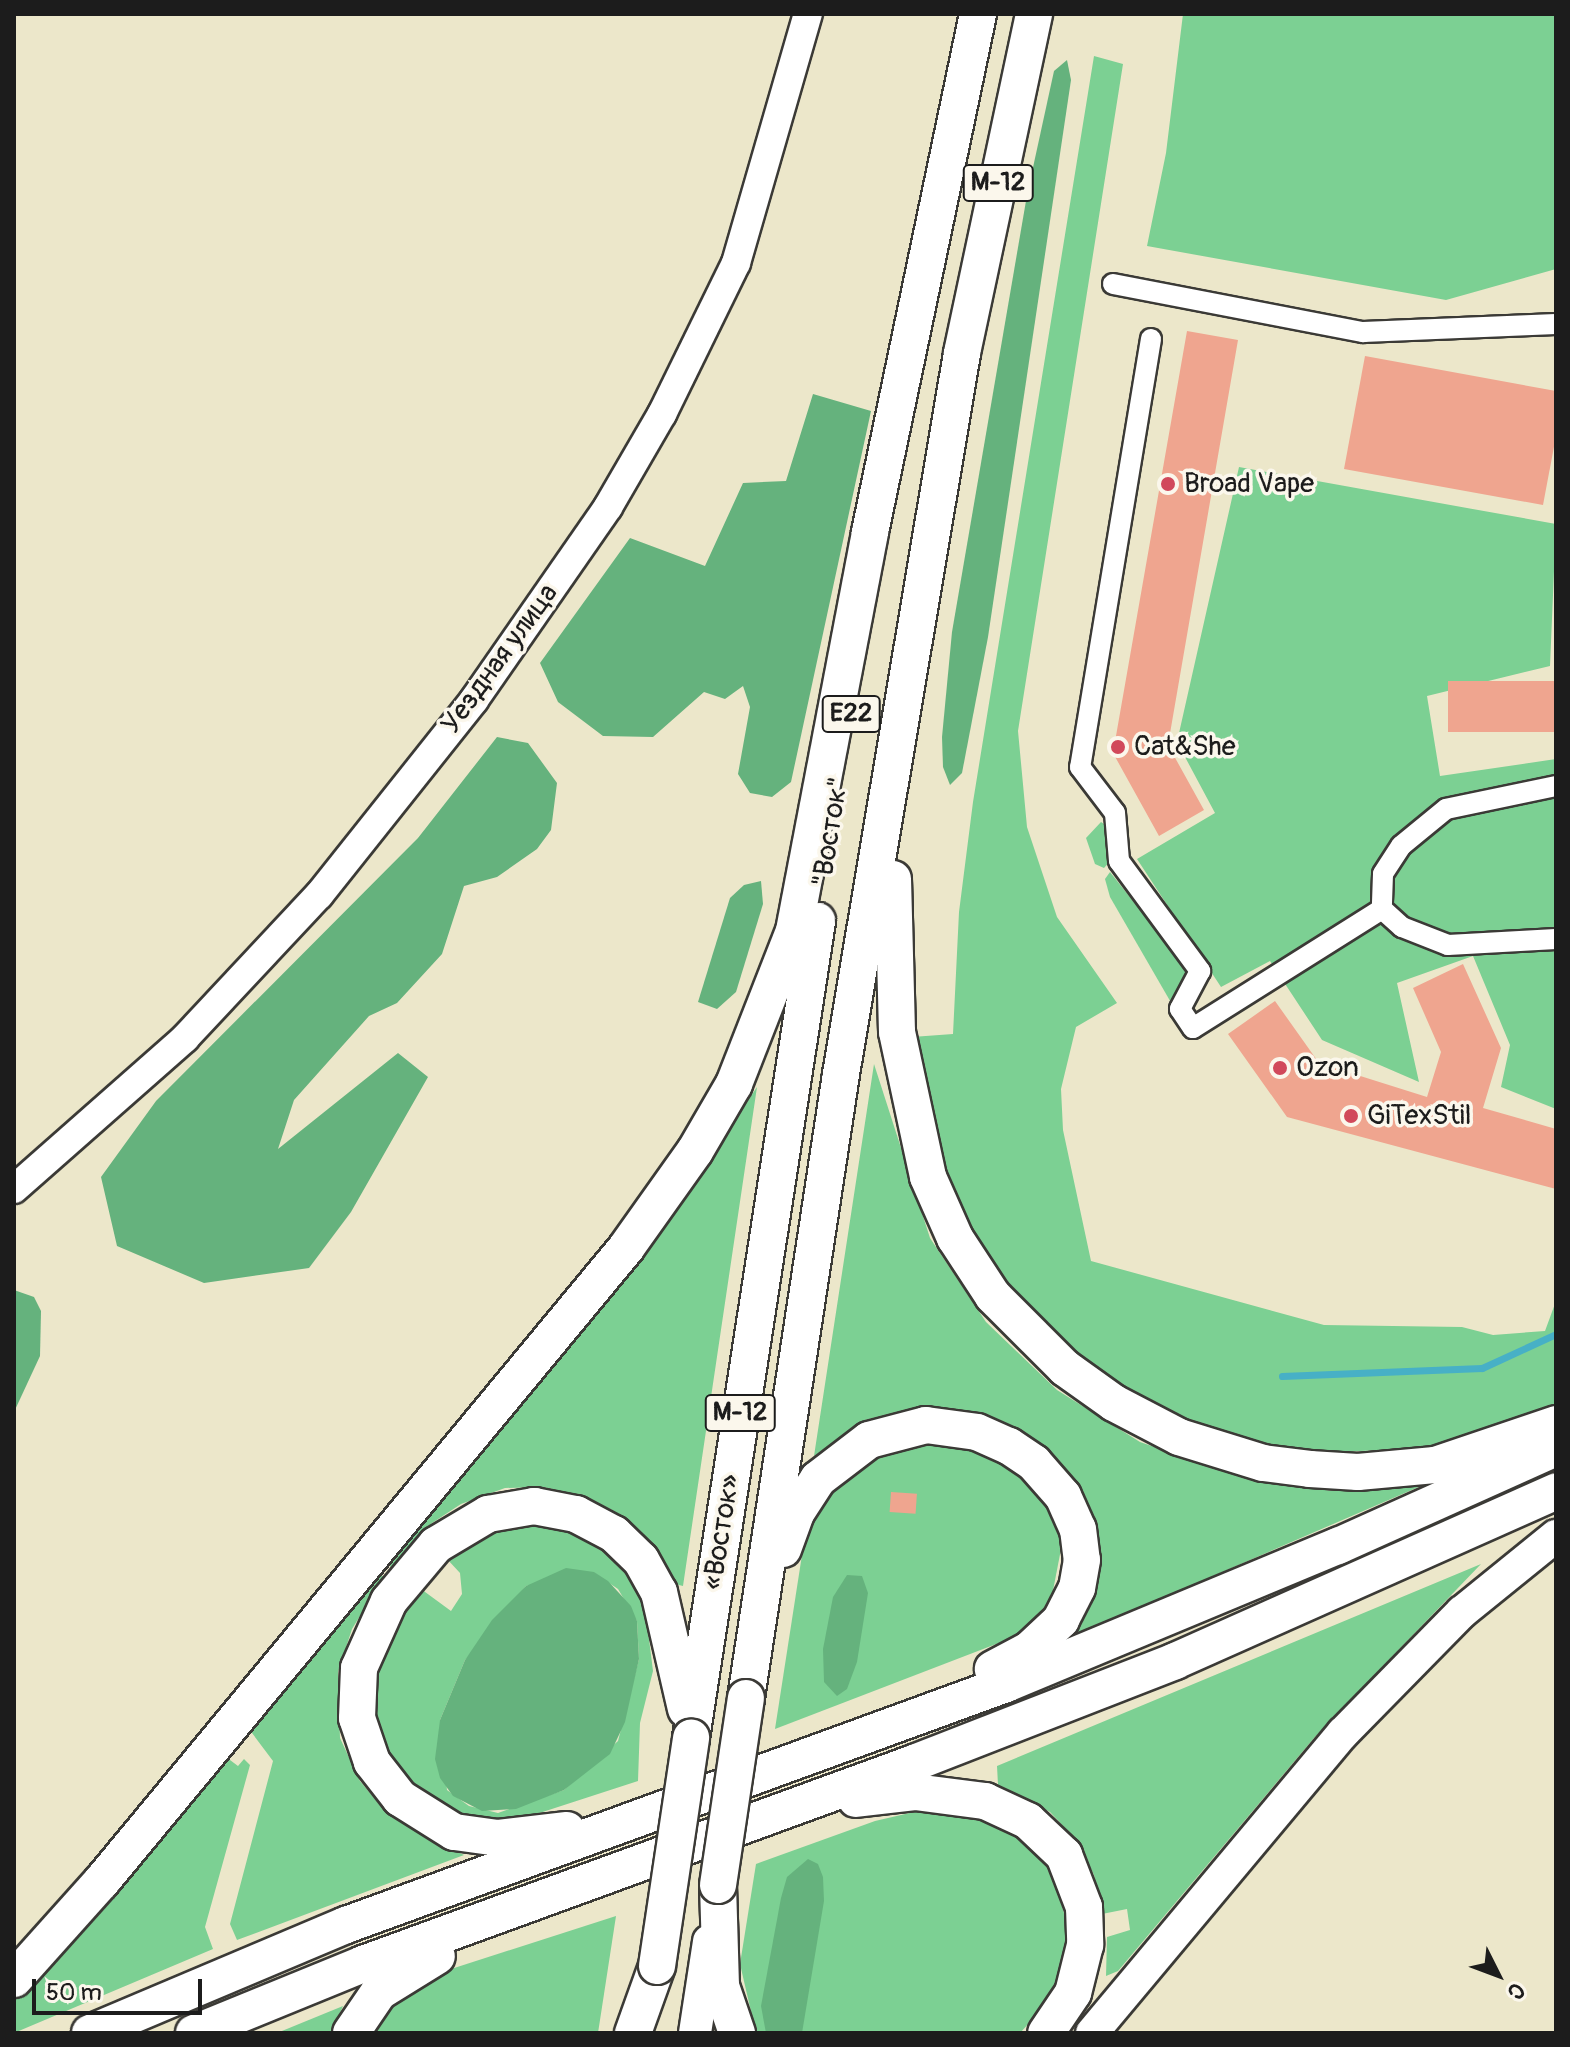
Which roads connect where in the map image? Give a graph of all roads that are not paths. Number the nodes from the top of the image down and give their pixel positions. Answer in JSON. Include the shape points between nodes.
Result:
{"nodes":[{"id":1,"x":808,"y":14,"type":"edge"},
{"id":2,"x":978,"y":14,"type":"edge"},
{"id":3,"x":1034,"y":14,"type":"edge"},
{"id":4,"x":1113,"y":284,"type":"dead end"},
{"id":5,"x":1556,"y":324,"type":"edge"},
{"id":6,"x":913,"y":339,"type":"junction"},
{"id":7,"x":1151,"y":339,"type":"dead end"},
{"id":8,"x":962,"y":353,"type":"junction"},
{"id":9,"x":1556,"y":786,"type":"edge"},
{"id":10,"x":1382,"y":909,"type":"junction"},
{"id":11,"x":1556,"y":939,"type":"edge"},
{"id":12,"x":789,"y":1088,"type":"joint"},
{"id":13,"x":14,"y":1189,"type":"edge"},
{"id":14,"x":1556,"y":1424,"type":"edge"},
{"id":15,"x":1556,"y":1448,"type":"edge"},
{"id":16,"x":1556,"y":1491,"type":"edge"},
{"id":17,"x":1556,"y":1536,"type":"edge"},
{"id":18,"x":746,"y":1698,"type":"junction"},
{"id":19,"x":691,"y":1738,"type":"junction"},
{"id":20,"x":812,"y":1758,"type":"junction"},
{"id":21,"x":791,"y":1806,"type":"junction"},
{"id":22,"x":636,"y":1821,"type":"junction"},
{"id":23,"x":718,"y":1885,"type":"junction"},
{"id":24,"x":540,"y":1900,"type":"junction"},
{"id":25,"x":657,"y":1966,"type":"junction"},
{"id":26,"x":14,"y":1979,"type":"edge"},
{"id":27,"x":90,"y":2033,"type":"edge"},
{"id":28,"x":194,"y":2033,"type":"edge"},
{"id":29,"x":351,"y":2033,"type":"edge"},
{"id":30,"x":633,"y":2033,"type":"edge"},
{"id":31,"x":647,"y":2033,"type":"edge"},
{"id":32,"x":695,"y":2033,"type":"edge"},
{"id":33,"x":737,"y":2033,"type":"edge"},
{"id":34,"x":1046,"y":2033,"type":"edge"},
{"id":35,"x":1092,"y":2033,"type":"edge"}],
"edges":[{"from":1,"to":13,"type":"street","name":"Уездная улица","via":[[736,263],[662,414],[608,507],[474,700],[319,895],[185,1038]]},
{"from":2,"to":6,"type":"highway","number":"М-12"},
{"from":3,"to":8,"type":"highway","number":"М-12"},
{"from":4,"to":5,"type":"street","via":[[1363,332]]},
{"from":6,"to":12,"type":"highway","name":"\"Восток\"","number":"E22"},
{"from":6,"to":26,"type":"highway","via":[[870,532],[794,931],[767,1010],[718,1115],[616,1260],[102,1881]]},
{"from":7,"to":10,"type":"street","via":[[1080,767],[1115,813],[1119,861],[1200,971],[1180,1009],[1193,1028]]},
{"from":8,"to":14,"type":"highway","via":[[892,883],[891,942],[897,1032],[910,1110],[928,1177],[955,1238],[1001,1306],[1065,1368],[1143,1419],[1223,1452],[1310,1469],[1396,1470],[1475,1455]]},
{"from":8,"to":18,"type":"highway","via":[[841,1074]]},
{"from":9,"to":10,"type":"street","via":[[1446,809],[1401,846],[1383,874]]},
{"from":10,"to":11,"type":"street","via":[[1402,927],[1448,945]]},
{"from":12,"to":19,"type":"highway","name":"«Восток»","number":"М-12"},
{"from":15,"to":20,"type":"highway","via":[[1312,1557]]},
{"from":16,"to":21,"type":"highway","via":[[1175,1661]]},
{"from":17,"to":35,"type":"main road","via":[[1462,1612],[1343,1733]]},
{"from":18,"to":20,"type":"highway","via":[[796,1513],[834,1462],[869,1440],[926,1425],[993,1438],[1044,1473],[1063,1496],[1078,1529],[1082,1560],[1077,1588],[1046,1636],[1007,1662]]},
{"from":18,"to":23,"type":"highway","bridge":true},
{"from":19,"to":22,"type":"highway","via":[[659,1592],[629,1547],[596,1522],[534,1506],[488,1514],[450,1533],[406,1578],[372,1628],[355,1693],[363,1742],[400,1798],[435,1823],[476,1837]]},
{"from":19,"to":25,"type":"highway","name":"«Восток»","bridge":true},
{"from":20,"to":22,"type":"highway"},
{"from":21,"to":24,"type":"highway"},
{"from":21,"to":34,"type":"highway","via":[[915,1792],[945,1794],[998,1805],[1041,1831],[1073,1872],[1086,1927],[1079,1978]]},
{"from":22,"to":27,"type":"highway","via":[[346,1925]]},
{"from":23,"to":32,"type":"main road"},
{"from":23,"to":33,"type":"highway","via":[[721,1986]]},
{"from":24,"to":28,"type":"highway"},
{"from":24,"to":29,"type":"highway","via":[[396,1979],[368,2003]]},
{"from":25,"to":30,"type":"highway","name":"«Восток»"},
{"from":25,"to":31,"type":"main road"}]}
